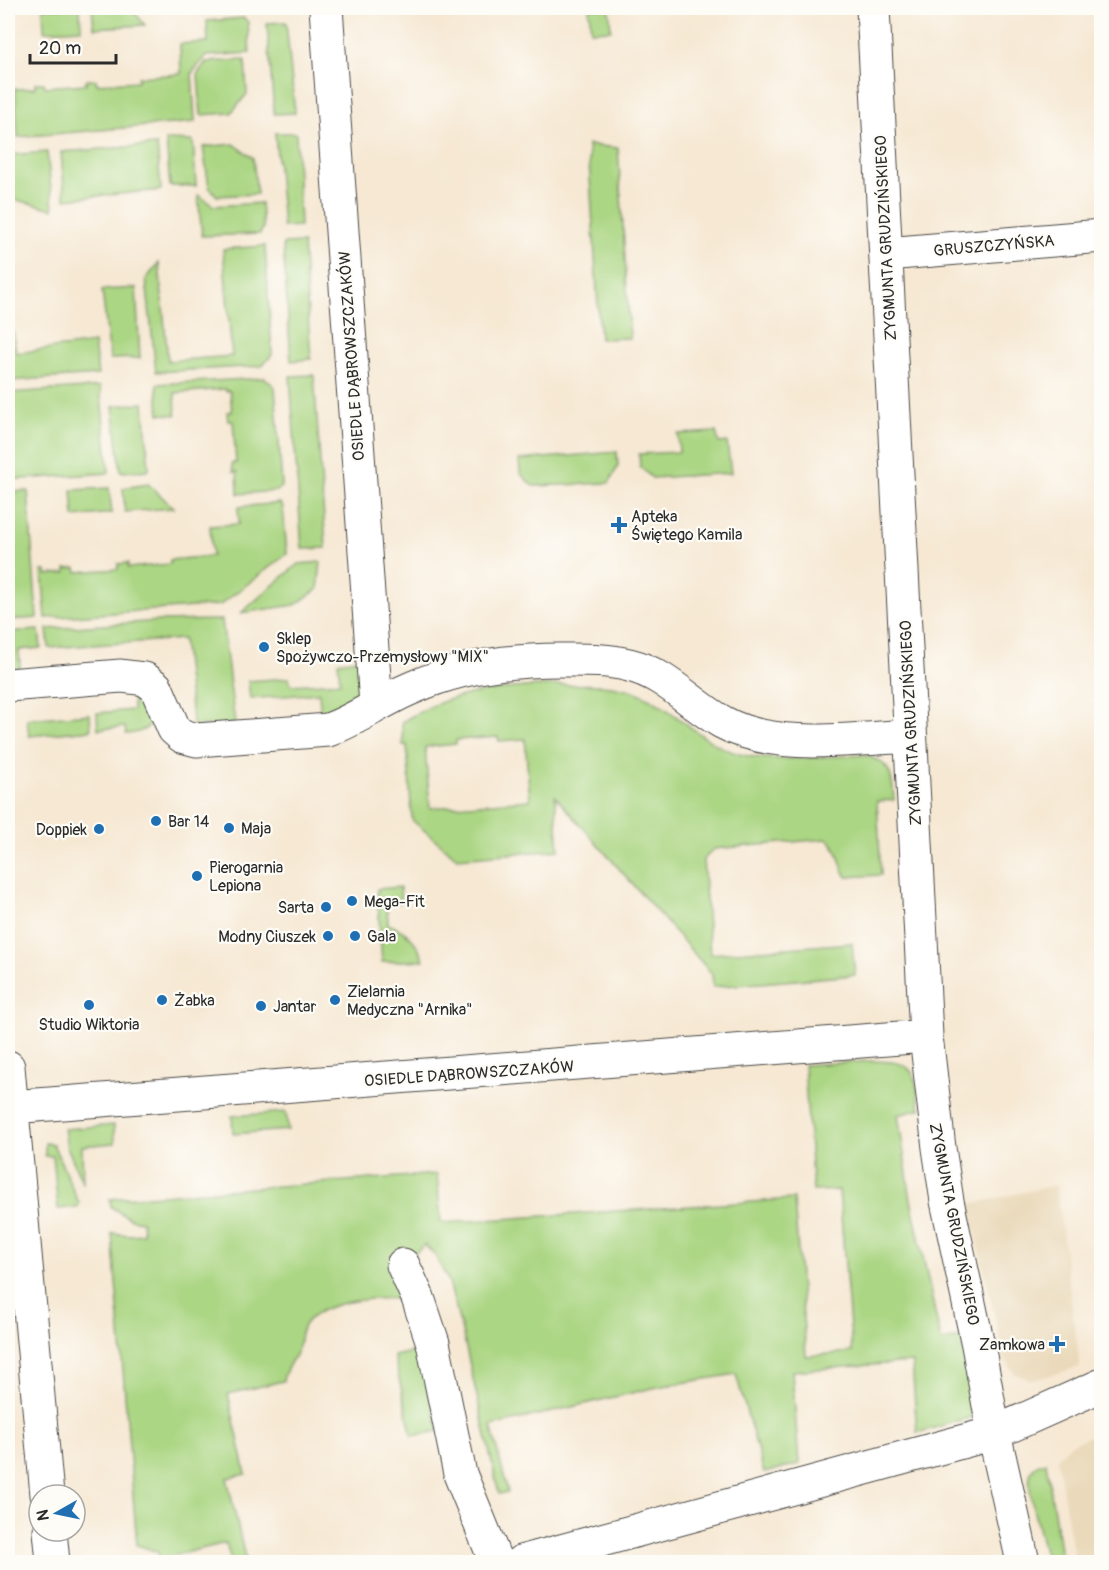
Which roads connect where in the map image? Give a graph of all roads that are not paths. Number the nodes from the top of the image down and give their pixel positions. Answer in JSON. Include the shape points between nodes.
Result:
{"nodes":[{"id":1,"x":326,"y":8,"type":"edge"},
{"id":2,"x":873,"y":8,"type":"edge"},
{"id":3,"x":1101,"y":236,"type":"edge"},
{"id":4,"x":886,"y":254,"type":"junction"},
{"id":5,"x":8,"y":685,"type":"edge"},
{"id":6,"x":376,"y":705,"type":"junction"},
{"id":7,"x":910,"y":736,"type":"junction"},
{"id":8,"x":926,"y":1036,"type":"junction"},
{"id":9,"x":8,"y":1067,"type":"edge"},
{"id":10,"x":12,"y":1107,"type":"junction"},
{"id":11,"x":404,"y":1265,"type":"dead end"},
{"id":12,"x":1101,"y":1385,"type":"edge"},
{"id":13,"x":994,"y":1433,"type":"junction"},
{"id":14,"x":46,"y":1483,"type":"edge"},
{"id":15,"x":51,"y":1543,"type":"edge"},
{"id":16,"x":53,"y":1563,"type":"edge"},
{"id":17,"x":496,"y":1563,"type":"edge"},
{"id":18,"x":521,"y":1563,"type":"edge"},
{"id":19,"x":1023,"y":1563,"type":"edge"}],
"edges":[{"from":1,"to":6,"type":"street","name":"OSIEDLE DĄBROWSZCZAKÓW"},
{"from":2,"to":4,"type":"street","name":"ZYGMUNTA GRUDZIŃSKIEGO"},
{"from":3,"to":4,"type":"street","name":"GRUSZCZYŃSKA"},
{"from":4,"to":7,"type":"street","name":"ZYGMUNTA GRUDZIŃSKIEGO"},
{"from":5,"to":6,"type":"street","via":[[121,676],[145,679],[156,687],[174,729],[197,740],[328,730]]},
{"from":6,"to":7,"type":"street","via":[[430,680],[476,667],[526,660],[602,660],[653,674],[722,722],[750,733],[806,740]]},
{"from":7,"to":8,"type":"street","name":"ZYGMUNTA GRUDZIŃSKIEGO"},
{"from":8,"to":10,"type":"street","name":"OSIEDLE DĄBROWSZCZAKÓW"},
{"from":8,"to":13,"type":"street","name":"ZYGMUNTA GRUDZIŃSKIEGO","via":[[947,1201]]},
{"from":9,"to":10,"type":"street"},
{"from":10,"to":14,"type":"street"},
{"from":11,"to":17,"type":"street","via":[[433,1343],[460,1474]]},
{"from":12,"to":13,"type":"street"},
{"from":13,"to":18,"type":"street"},
{"from":13,"to":19,"type":"street","name":"ZYGMUNTA GRUDZIŃSKIEGO"},
{"from":15,"to":16,"type":"street"}]}
